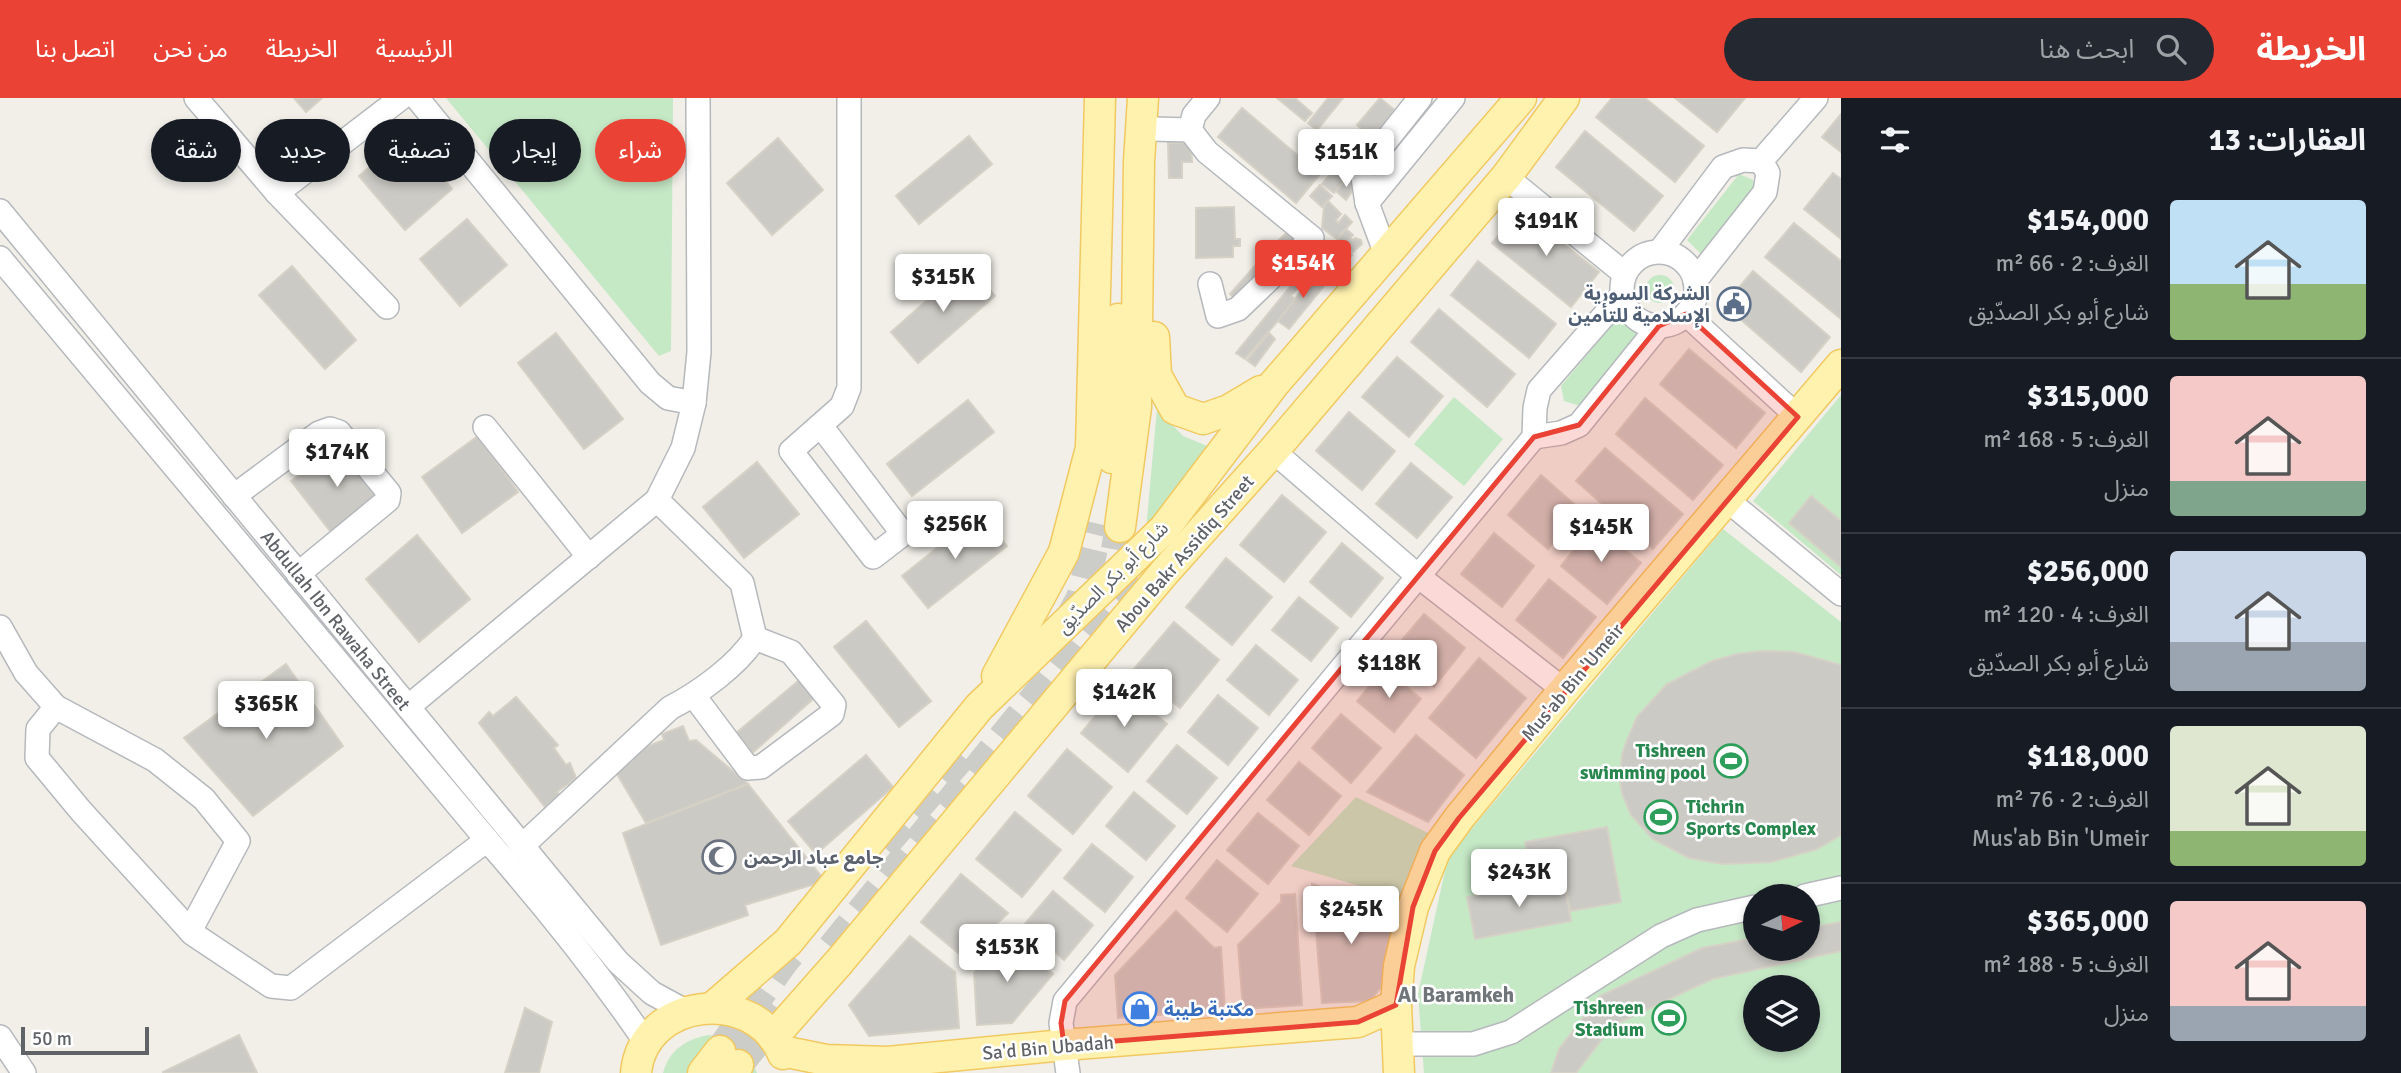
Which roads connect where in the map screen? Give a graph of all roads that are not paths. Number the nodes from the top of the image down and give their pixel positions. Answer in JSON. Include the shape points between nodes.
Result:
{"nodes":[{"id":1,"x":196,"y":98,"type":"edge"},
{"id":2,"x":401,"y":98,"type":"edge"},
{"id":3,"x":417,"y":98,"type":"edge"},
{"id":4,"x":698,"y":98,"type":"edge"},
{"id":5,"x":849,"y":98,"type":"edge"},
{"id":6,"x":1100,"y":98,"type":"edge"},
{"id":7,"x":1118,"y":98,"type":"edge"},
{"id":8,"x":1143,"y":98,"type":"edge"},
{"id":9,"x":1152,"y":98,"type":"edge"},
{"id":10,"x":1208,"y":98,"type":"edge"},
{"id":11,"x":1420,"y":98,"type":"edge"},
{"id":12,"x":1452,"y":98,"type":"edge"},
{"id":13,"x":1521,"y":98,"type":"edge"},
{"id":14,"x":1542,"y":98,"type":"edge"},
{"id":15,"x":1564,"y":98,"type":"edge"},
{"id":16,"x":1815,"y":98,"type":"edge"},
{"id":17,"x":1152,"y":129,"type":"junction"},
{"id":18,"x":1191,"y":130,"type":"junction"},
{"id":19,"x":1761,"y":161,"type":"junction"},
{"id":20,"x":1506,"y":177,"type":"junction"},
{"id":21,"x":277,"y":193,"type":"junction"},
{"id":22,"x":1367,"y":203,"type":"junction"},
{"id":23,"x":0,"y":211,"type":"edge"},
{"id":24,"x":1660,"y":251,"type":"junction"},
{"id":25,"x":1386,"y":254,"type":"junction"},
{"id":26,"x":0,"y":258,"type":"edge"},
{"id":27,"x":1695,"y":281,"type":"junction"},
{"id":28,"x":1210,"y":284,"type":"dead end"},
{"id":29,"x":1623,"y":284,"type":"junction"},
{"id":30,"x":387,"y":307,"type":"dead end"},
{"id":31,"x":1686,"y":314,"type":"junction"},
{"id":32,"x":1659,"y":326,"type":"junction"},
{"id":33,"x":1841,"y":365,"type":"edge"},
{"id":34,"x":1274,"y":384,"type":"junction"},
{"id":35,"x":694,"y":403,"type":"junction"},
{"id":36,"x":1798,"y":417,"type":"junction"},
{"id":37,"x":821,"y":426,"type":"junction"},
{"id":38,"x":485,"y":427,"type":"dead end"},
{"id":39,"x":1534,"y":437,"type":"junction"},
{"id":40,"x":1273,"y":451,"type":"junction"},
{"id":41,"x":234,"y":496,"type":"junction"},
{"id":42,"x":657,"y":500,"type":"junction"},
{"id":43,"x":1727,"y":500,"type":"junction"},
{"id":44,"x":1166,"y":537,"type":"dead end"},
{"id":45,"x":589,"y":557,"type":"junction"},
{"id":46,"x":298,"y":574,"type":"junction"},
{"id":47,"x":1418,"y":576,"type":"junction"},
{"id":48,"x":1841,"y":594,"type":"edge"},
{"id":49,"x":0,"y":627,"type":"edge"},
{"id":50,"x":755,"y":638,"type":"junction"},
{"id":51,"x":1564,"y":690,"type":"junction"},
{"id":52,"x":694,"y":696,"type":"junction"},
{"id":53,"x":56,"y":707,"type":"junction"},
{"id":54,"x":408,"y":707,"type":"junction"},
{"id":55,"x":979,"y":707,"type":"junction"},
{"id":56,"x":487,"y":840,"type":"junction"},
{"id":57,"x":522,"y":846,"type":"junction"},
{"id":58,"x":1841,"y":888,"type":"edge"},
{"id":59,"x":1820,"y":893,"type":"edge"},
{"id":60,"x":1743,"y":910,"type":"edge"},
{"id":61,"x":190,"y":931,"type":"junction"},
{"id":62,"x":1396,"y":1005,"type":"junction"},
{"id":63,"x":700,"y":1010,"type":"junction"},
{"id":64,"x":0,"y":1037,"type":"edge"},
{"id":65,"x":646,"y":1044,"type":"junction"},
{"id":66,"x":781,"y":1053,"type":"edge"},
{"id":67,"x":1398,"y":1058,"type":"edge"},
{"id":68,"x":1066,"y":1059,"type":"edge"},
{"id":69,"x":24,"y":1073,"type":"edge"},
{"id":70,"x":636,"y":1073,"type":"edge"}],
"edges":[{"from":1,"to":21,"type":"street"},
{"from":2,"to":21,"type":"street"},
{"from":3,"to":35,"type":"street","via":[[650,383],[668,398]]},
{"from":4,"to":35,"type":"street","via":[[699,352]]},
{"from":5,"to":37,"type":"street","via":[[849,388],[842,406]]},
{"from":6,"to":55,"type":"main road","via":[[1091,448],[1065,552]]},
{"from":7,"to":8,"type":"main road","via":[[1118,303],[1110,525],[1136,407]]},
{"from":9,"to":17,"type":"main road"},
{"from":10,"to":18,"type":"street","via":[[1194,115]]},
{"from":11,"to":22,"type":"street","via":[[1362,171]]},
{"from":12,"to":22,"type":"street"},
{"from":13,"to":25,"type":"main road","name":"شارع أبو بكر الصدّيق"},
{"from":14,"to":44,"type":"main road"},
{"from":15,"to":20,"type":"main road","name":"Abou Bakr Assidiq Street"},
{"from":16,"to":19,"type":"street"},
{"from":17,"to":18,"type":"street"},
{"from":17,"to":34,"type":"main road","via":[[1156,376],[1175,409],[1203,419]]},
{"from":18,"to":28,"type":"street","via":[[1207,152],[1312,238],[1238,309],[1218,316]]},
{"from":19,"to":24,"type":"street","via":[[1743,160],[1723,167]]},
{"from":19,"to":27,"type":"street","via":[[1768,173],[1765,192]]},
{"from":20,"to":29,"type":"street"},
{"from":20,"to":40,"type":"main road","name":"Abou Bakr Assidiq Street"},
{"from":21,"to":30,"type":"street"},
{"from":22,"to":25,"type":"street"},
{"from":23,"to":41,"type":"street","name":"Abdullah Ibn Rawaha Street"},
{"from":24,"to":27,"type":"street","via":[[1683,260]]},
{"from":24,"to":29,"type":"street","via":[[1630,264]]},
{"from":25,"to":34,"type":"main road","name":"شارع أبو بكر الصدّيق"},
{"from":26,"to":56,"type":"street","name":"Abdullah Ibn Rawaha Street"},
{"from":27,"to":31,"type":"street","via":[[1693,304]]},
{"from":29,"to":32,"type":"street","via":[[1625,305],[1639,321]]},
{"from":29,"to":39,"type":"street","via":[[1539,390]]},
{"from":31,"to":32,"type":"street"},
{"from":31,"to":36,"type":"street"},
{"from":32,"to":39,"type":"street","via":[[1579,425]]},
{"from":33,"to":36,"type":"main road","name":"Mus'ab Bin 'Umeir"},
{"from":34,"to":55,"type":"main road","name":"شارع أبو بكر الصدّيق","via":[[1164,529]]},
{"from":35,"to":42,"type":"street","via":[[683,448]]},
{"from":36,"to":43,"type":"main road","name":"Mus'ab Bin 'Umeir"},
{"from":37,"to":37,"type":"street","via":[[903,534],[873,557],[791,451]]},
{"from":38,"to":45,"type":"street"},
{"from":39,"to":47,"type":"street"},
{"from":40,"to":47,"type":"street"},
{"from":40,"to":66,"type":"main road","name":"Abou Bakr Assidiq Street","via":[[1163,575],[840,961]]},
{"from":41,"to":46,"type":"street","name":"Abdullah Ibn Rawaha Street"},
{"from":41,"to":46,"type":"street","via":[[319,433],[339,432],[389,494],[388,500]]},
{"from":42,"to":45,"type":"street"},
{"from":42,"to":50,"type":"street","via":[[742,583]]},
{"from":43,"to":48,"type":"street"},
{"from":43,"to":51,"type":"main road","name":"Mus'ab Bin 'Umeir"},
{"from":45,"to":54,"type":"street"},
{"from":46,"to":54,"type":"street","name":"Abdullah Ibn Rawaha Street"},
{"from":47,"to":51,"type":"street"},
{"from":47,"to":68,"type":"street","via":[[1065,1001],[1061,1023]]},
{"from":49,"to":53,"type":"street","via":[[26,673]]},
{"from":50,"to":52,"type":"street","via":[[748,650]]},
{"from":50,"to":52,"type":"street","via":[[792,652],[834,705],[832,714],[761,768],[748,768]]},
{"from":51,"to":62,"type":"main road","name":"Mus'ab Bin 'Umeir","via":[[1435,851],[1413,907],[1399,966]]},
{"from":52,"to":57,"type":"street","via":[[670,708]]},
{"from":53,"to":61,"type":"street","via":[[38,729],[37,758]]},
{"from":53,"to":61,"type":"street","via":[[155,760],[204,799],[238,841]]},
{"from":54,"to":57,"type":"street","name":"Abdullah Ibn Rawaha Street"},
{"from":55,"to":63,"type":"main road","name":"شارع أبو بكر الصدّيق","via":[[788,942]]},
{"from":56,"to":61,"type":"street","via":[[291,988],[271,986]]},
{"from":56,"to":65,"type":"street","name":"Abdullah Ibn Rawaha Street","via":[[546,908]]},
{"from":57,"to":63,"type":"street","name":"Abdullah Ibn Rawaha Street","via":[[618,962],[652,993]]},
{"from":58,"to":59,"type":"street"},
{"from":60,"to":67,"type":"street","via":[[1697,920],[1661,936],[1511,1032]]},
{"from":62,"to":67,"type":"main road","name":"Mus'ab Bin 'Umeir"},
{"from":62,"to":68,"type":"main road","name":"Sa'd Bin Ubadah","via":[[1358,1022]]},
{"from":63,"to":65,"type":"main road","name":"شارع أبو بكر الصدّيق","via":[[664,1025]]},
{"from":63,"to":66,"type":"main road","via":[[736,1011],[756,1021]]},
{"from":64,"to":69,"type":"street"},
{"from":65,"to":70,"type":"main road"},
{"from":66,"to":68,"type":"main road","name":"Sa'd Bin Ubadah","via":[[888,1062]]}]}
